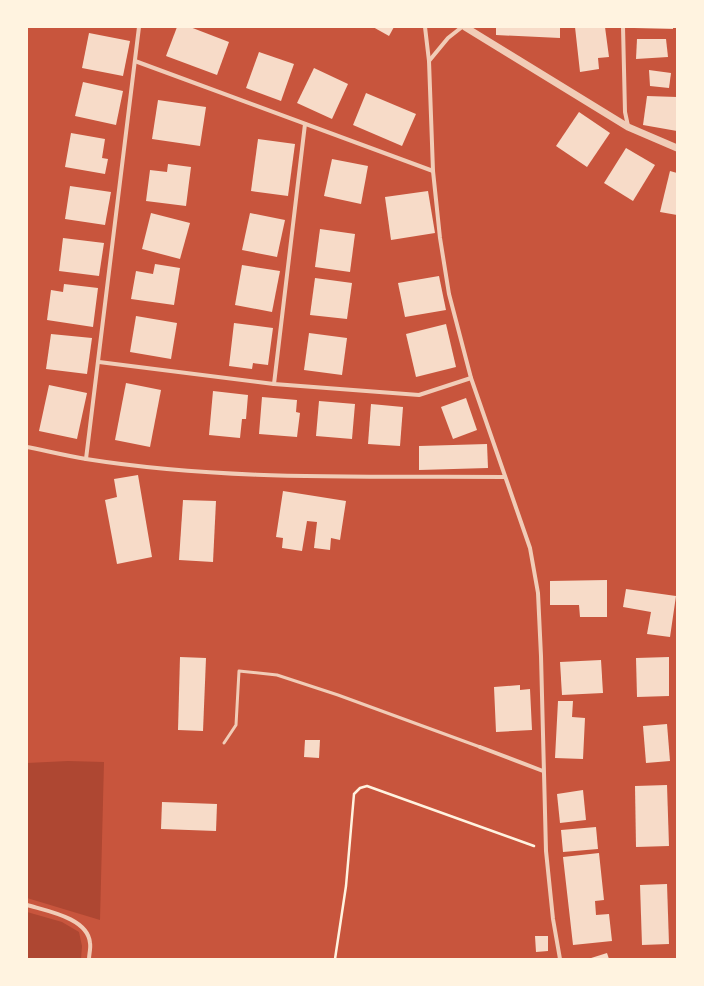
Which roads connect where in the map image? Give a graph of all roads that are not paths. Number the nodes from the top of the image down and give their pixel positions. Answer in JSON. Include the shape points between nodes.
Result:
{"nodes":[{"id":1,"x":139,"y":27,"type":"edge"},
{"id":2,"x":425,"y":27,"type":"edge"},
{"id":3,"x":463,"y":27,"type":"edge"},
{"id":4,"x":623,"y":27,"type":"edge"},
{"id":5,"x":135,"y":61,"type":"junction"},
{"id":6,"x":429,"y":61,"type":"junction"},
{"id":7,"x":305,"y":124,"type":"junction"},
{"id":8,"x":628,"y":127,"type":"junction"},
{"id":9,"x":677,"y":148,"type":"edge"},
{"id":10,"x":433,"y":171,"type":"junction"},
{"id":11,"x":99,"y":362,"type":"junction"},
{"id":12,"x":471,"y":378,"type":"junction"},
{"id":13,"x":274,"y":384,"type":"junction"},
{"id":14,"x":27,"y":447,"type":"edge"},
{"id":15,"x":86,"y":459,"type":"junction"},
{"id":16,"x":504,"y":477,"type":"junction"},
{"id":17,"x":224,"y":743,"type":"dead end"},
{"id":18,"x":480,"y":747,"type":"joint"},
{"id":19,"x":543,"y":771,"type":"junction"},
{"id":20,"x":27,"y":905,"type":"edge"},
{"id":21,"x":89,"y":959,"type":"edge"},
{"id":22,"x":560,"y":959,"type":"edge"}],
"edges":[{"from":1,"to":5,"type":"street"},
{"from":2,"to":6,"type":"street"},
{"from":3,"to":6,"type":"street","via":[[448,38]]},
{"from":3,"to":8,"type":"street"},
{"from":4,"to":8,"type":"street","via":[[625,112]]},
{"from":5,"to":7,"type":"street"},
{"from":5,"to":11,"type":"street"},
{"from":6,"to":10,"type":"street"},
{"from":7,"to":10,"type":"street"},
{"from":7,"to":13,"type":"street"},
{"from":8,"to":9,"type":"street"},
{"from":10,"to":12,"type":"street","via":[[449,294]]},
{"from":11,"to":13,"type":"street"},
{"from":11,"to":15,"type":"street"},
{"from":12,"to":13,"type":"street","via":[[419,395]]},
{"from":12,"to":16,"type":"street"},
{"from":14,"to":15,"type":"street"},
{"from":15,"to":16,"type":"street","via":[[273,476]]},
{"from":16,"to":19,"type":"street","via":[[530,548],[538,593]]},
{"from":17,"to":18,"type":"lane","via":[[236,725],[239,671],[277,675]]},
{"from":18,"to":19,"type":"street"},
{"from":19,"to":22,"type":"street","via":[[546,851]]},
{"from":20,"to":21,"type":"street","via":[[68,918],[84,929],[90,942]]}]}
